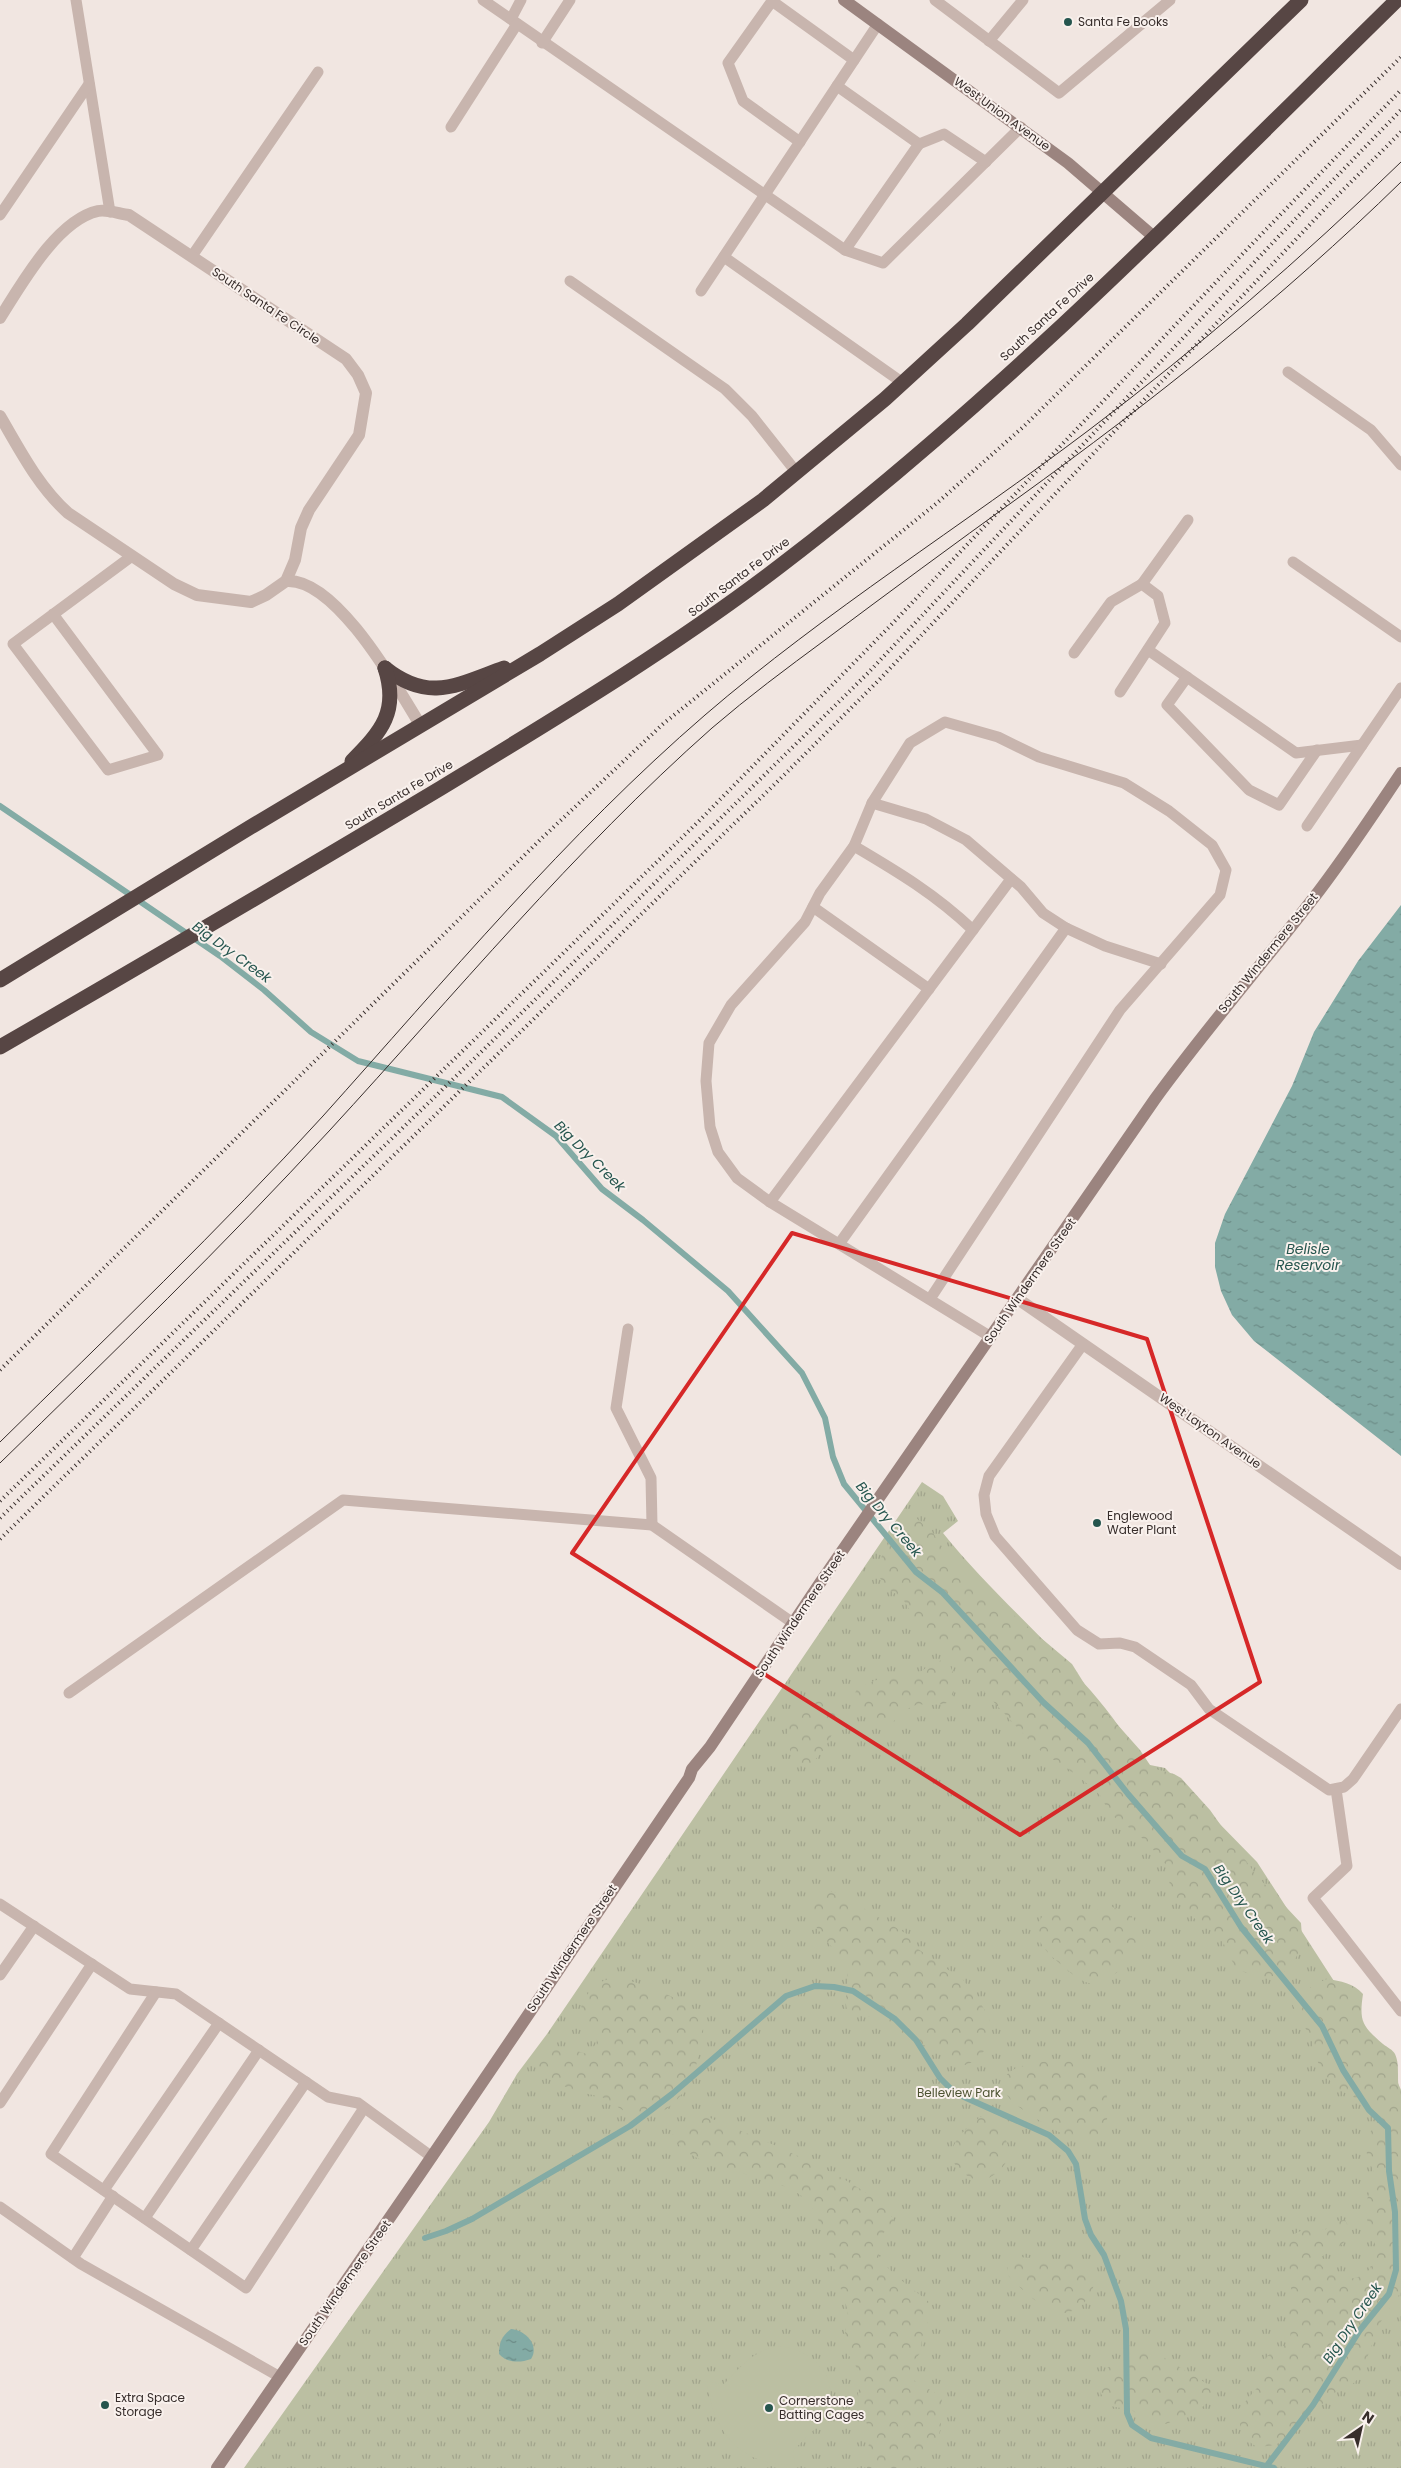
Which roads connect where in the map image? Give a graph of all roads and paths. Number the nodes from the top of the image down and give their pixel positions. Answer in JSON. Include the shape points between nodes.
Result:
{"nodes":[{"id":1,"x":76,"y":0,"type":"edge"},
{"id":2,"x":483,"y":0,"type":"edge"},
{"id":3,"x":522,"y":0,"type":"edge"},
{"id":4,"x":570,"y":0,"type":"edge"},
{"id":5,"x":844,"y":0,"type":"edge"},
{"id":6,"x":935,"y":0,"type":"edge"},
{"id":7,"x":1023,"y":0,"type":"edge"},
{"id":8,"x":1170,"y":0,"type":"edge"},
{"id":9,"x":1301,"y":0,"type":"edge"},
{"id":10,"x":1397,"y":0,"type":"edge"},
{"id":11,"x":514,"y":21,"type":"junction"},
{"id":12,"x":878,"y":24,"type":"junction"},
{"id":13,"x":990,"y":41,"type":"junction"},
{"id":14,"x":542,"y":43,"type":"junction"},
{"id":15,"x":854,"y":60,"type":"junction"},
{"id":16,"x":318,"y":72,"type":"dead end"},
{"id":17,"x":89,"y":84,"type":"junction"},
{"id":18,"x":837,"y":86,"type":"junction"},
{"id":19,"x":451,"y":127,"type":"dead end"},
{"id":20,"x":1021,"y":127,"type":"junction"},
{"id":21,"x":800,"y":142,"type":"junction"},
{"id":22,"x":918,"y":144,"type":"junction"},
{"id":23,"x":986,"y":162,"type":"junction"},
{"id":24,"x":1103,"y":193,"type":"junction"},
{"id":25,"x":765,"y":194,"type":"junction"},
{"id":26,"x":110,"y":212,"type":"junction"},
{"id":27,"x":0,"y":215,"type":"edge"},
{"id":28,"x":1154,"y":237,"type":"junction"},
{"id":29,"x":845,"y":250,"type":"junction"},
{"id":30,"x":192,"y":256,"type":"junction"},
{"id":31,"x":724,"y":257,"type":"junction"},
{"id":32,"x":570,"y":281,"type":"dead end"},
{"id":33,"x":701,"y":291,"type":"dead end"},
{"id":34,"x":0,"y":318,"type":"edge"},
{"id":35,"x":1288,"y":372,"type":"dead end"},
{"id":36,"x":903,"y":383,"type":"junction"},
{"id":37,"x":0,"y":416,"type":"edge"},
{"id":38,"x":1401,"y":466,"type":"edge"},
{"id":39,"x":797,"y":473,"type":"junction"},
{"id":40,"x":1188,"y":520,"type":"dead end"},
{"id":41,"x":132,"y":556,"type":"junction"},
{"id":42,"x":1293,"y":562,"type":"dead end"},
{"id":43,"x":286,"y":581,"type":"junction"},
{"id":44,"x":1142,"y":584,"type":"junction"},
{"id":45,"x":53,"y":614,"type":"junction"},
{"id":46,"x":1401,"y":637,"type":"edge"},
{"id":47,"x":1148,"y":650,"type":"junction"},
{"id":48,"x":1074,"y":653,"type":"dead end"},
{"id":49,"x":540,"y":654,"type":"junction"},
{"id":50,"x":385,"y":668,"type":"junction"},
{"id":51,"x":1187,"y":677,"type":"junction"},
{"id":52,"x":1401,"y":688,"type":"edge"},
{"id":53,"x":1120,"y":692,"type":"dead end"},
{"id":54,"x":421,"y":726,"type":"junction"},
{"id":55,"x":1362,"y":745,"type":"junction"},
{"id":56,"x":1317,"y":750,"type":"junction"},
{"id":57,"x":1401,"y":773,"type":"edge"},
{"id":58,"x":335,"y":778,"type":"junction"},
{"id":59,"x":872,"y":803,"type":"junction"},
{"id":60,"x":1307,"y":826,"type":"dead end"},
{"id":61,"x":854,"y":846,"type":"junction"},
{"id":62,"x":1011,"y":879,"type":"junction"},
{"id":63,"x":813,"y":908,"type":"junction"},
{"id":64,"x":1066,"y":928,"type":"junction"},
{"id":65,"x":973,"y":930,"type":"junction"},
{"id":66,"x":1161,"y":964,"type":"junction"},
{"id":67,"x":0,"y":980,"type":"edge"},
{"id":68,"x":929,"y":989,"type":"junction"},
{"id":69,"x":0,"y":1047,"type":"edge"},
{"id":70,"x":770,"y":1202,"type":"junction"},
{"id":71,"x":839,"y":1244,"type":"junction"},
{"id":72,"x":930,"y":1299,"type":"junction"},
{"id":73,"x":1018,"y":1299,"type":"junction"},
{"id":74,"x":628,"y":1330,"type":"dead end"},
{"id":75,"x":992,"y":1336,"type":"junction"},
{"id":76,"x":1083,"y":1344,"type":"junction"},
{"id":77,"x":652,"y":1525,"type":"junction"},
{"id":78,"x":1401,"y":1564,"type":"edge"},
{"id":79,"x":793,"y":1623,"type":"junction"},
{"id":80,"x":69,"y":1693,"type":"dead end"},
{"id":81,"x":1401,"y":1709,"type":"edge"},
{"id":82,"x":1336,"y":1789,"type":"junction"},
{"id":83,"x":0,"y":1904,"type":"edge"},
{"id":84,"x":34,"y":1926,"type":"junction"},
{"id":85,"x":92,"y":1964,"type":"junction"},
{"id":86,"x":0,"y":1975,"type":"edge"},
{"id":87,"x":156,"y":1992,"type":"junction"},
{"id":88,"x":1401,"y":2011,"type":"edge"},
{"id":89,"x":219,"y":2023,"type":"junction"},
{"id":90,"x":259,"y":2050,"type":"junction"},
{"id":91,"x":306,"y":2082,"type":"junction"},
{"id":92,"x":0,"y":2103,"type":"edge"},
{"id":93,"x":364,"y":2108,"type":"junction"},
{"id":94,"x":432,"y":2157,"type":"junction"},
{"id":95,"x":108,"y":2193,"type":"junction"},
{"id":96,"x":2,"y":2213,"type":"edge"},
{"id":97,"x":145,"y":2218,"type":"junction"},
{"id":98,"x":190,"y":2250,"type":"junction"},
{"id":99,"x":73,"y":2258,"type":"junction"},
{"id":100,"x":280,"y":2377,"type":"junction"},
{"id":101,"x":217,"y":2468,"type":"edge"}],
"edges":[{"from":1,"to":17,"type":"lane"},
{"from":2,"to":11,"type":"lane"},
{"from":3,"to":11,"type":"lane"},
{"from":4,"to":14,"type":"lane"},
{"from":5,"to":12,"type":"street","name":"West Union Avenue"},
{"from":6,"to":13,"type":"lane"},
{"from":7,"to":13,"type":"lane"},
{"from":8,"to":13,"type":"lane","via":[[1059,93]]},
{"from":9,"to":24,"type":"highway"},
{"from":10,"to":28,"type":"highway","name":"South Santa Fe Drive"},
{"from":11,"to":14,"type":"lane"},
{"from":11,"to":19,"type":"lane"},
{"from":12,"to":15,"type":"lane"},
{"from":12,"to":20,"type":"street","name":"West Union Avenue"},
{"from":14,"to":25,"type":"lane"},
{"from":15,"to":18,"type":"lane"},
{"from":15,"to":21,"type":"lane","via":[[772,1],[728,63],[743,100]]},
{"from":16,"to":30,"type":"lane"},
{"from":17,"to":26,"type":"lane"},
{"from":17,"to":27,"type":"lane"},
{"from":18,"to":21,"type":"lane"},
{"from":18,"to":22,"type":"lane"},
{"from":20,"to":23,"type":"lane"},
{"from":20,"to":24,"type":"street","name":"West Union Avenue"},
{"from":21,"to":25,"type":"lane"},
{"from":22,"to":23,"type":"lane","via":[[944,134]]},
{"from":22,"to":29,"type":"lane"},
{"from":23,"to":29,"type":"lane","via":[[883,264]]},
{"from":24,"to":28,"type":"street","name":"West Union Avenue"},
{"from":24,"to":36,"type":"highway"},
{"from":25,"to":29,"type":"lane"},
{"from":25,"to":31,"type":"lane"},
{"from":26,"to":30,"type":"street","name":"South Santa Fe Circle","via":[[129,215]]},
{"from":26,"to":34,"type":"street","name":"South Santa Fe Circle","via":[[99,211],[77,220],[57,239],[28,274]]},
{"from":28,"to":69,"type":"highway","name":"South Santa Fe Drive","via":[[930,444],[781,565],[680,638],[572,708],[243,906]]},
{"from":30,"to":43,"type":"street","name":"South Santa Fe Circle","via":[[346,359],[366,393],[359,434],[309,510]]},
{"from":31,"to":33,"type":"lane"},
{"from":31,"to":36,"type":"lane"},
{"from":32,"to":39,"type":"lane","via":[[726,389]]},
{"from":35,"to":38,"type":"lane","via":[[1371,430]]},
{"from":36,"to":39,"type":"highway"},
{"from":37,"to":41,"type":"street","via":[[52,499]]},
{"from":39,"to":49,"type":"highway","via":[[630,596]]},
{"from":40,"to":44,"type":"lane"},
{"from":41,"to":43,"type":"street","via":[[197,595],[251,602]]},
{"from":41,"to":45,"type":"lane"},
{"from":42,"to":46,"type":"lane"},
{"from":43,"to":50,"type":"street","via":[[293,580],[310,587],[328,599],[354,626]]},
{"from":44,"to":47,"type":"lane","via":[[1158,596],[1165,623]]},
{"from":44,"to":48,"type":"lane","via":[[1111,602]]},
{"from":45,"to":45,"type":"lane","via":[[13,644],[108,770],[158,755]]},
{"from":47,"to":51,"type":"lane"},
{"from":47,"to":53,"type":"lane"},
{"from":49,"to":50,"type":"highway","via":[[438,690],[416,687]]},
{"from":49,"to":54,"type":"highway"},
{"from":50,"to":54,"type":"street"},
{"from":50,"to":58,"type":"highway","via":[[392,697],[384,723]]},
{"from":51,"to":56,"type":"lane","via":[[1296,753]]},
{"from":51,"to":56,"type":"lane","via":[[1167,705],[1250,790],[1279,805]]},
{"from":52,"to":55,"type":"lane"},
{"from":54,"to":58,"type":"highway"},
{"from":55,"to":56,"type":"lane"},
{"from":55,"to":60,"type":"lane"},
{"from":57,"to":73,"type":"street","name":"South Windermere Street","via":[[1312,900],[1178,1067]]},
{"from":58,"to":67,"type":"highway"},
{"from":59,"to":61,"type":"lane"},
{"from":59,"to":62,"type":"lane","via":[[926,818],[966,840]]},
{"from":59,"to":66,"type":"lane","via":[[910,744],[945,722],[998,737],[1039,756],[1124,783],[1169,811],[1212,845],[1226,870],[1220,895]]},
{"from":61,"to":63,"type":"lane"},
{"from":61,"to":65,"type":"lane","via":[[945,904]]},
{"from":62,"to":64,"type":"lane","via":[[1043,913]]},
{"from":62,"to":65,"type":"lane"},
{"from":63,"to":68,"type":"lane"},
{"from":63,"to":70,"type":"lane","via":[[805,922],[731,1005],[709,1043],[706,1081],[710,1127],[718,1152],[737,1178]]},
{"from":64,"to":66,"type":"lane","via":[[1105,946]]},
{"from":64,"to":71,"type":"lane"},
{"from":65,"to":68,"type":"lane"},
{"from":66,"to":72,"type":"lane","via":[[1120,1010]]},
{"from":68,"to":70,"type":"lane"},
{"from":70,"to":71,"type":"lane"},
{"from":71,"to":72,"type":"lane"},
{"from":72,"to":75,"type":"lane"},
{"from":73,"to":75,"type":"street","name":"South Windermere Street"},
{"from":73,"to":76,"type":"street","name":"West Layton Avenue"},
{"from":74,"to":77,"type":"lane","via":[[616,1408],[651,1478]]},
{"from":75,"to":79,"type":"street","name":"South Windermere Street"},
{"from":76,"to":78,"type":"street","name":"West Layton Avenue"},
{"from":76,"to":82,"type":"lane","via":[[988,1476],[984,1495],[986,1514],[995,1536],[1077,1630],[1099,1644],[1120,1643],[1135,1647],[1191,1685],[1209,1709],[1328,1790]]},
{"from":77,"to":79,"type":"lane"},
{"from":77,"to":80,"type":"lane","via":[[343,1500]]},
{"from":79,"to":94,"type":"street","name":"South Windermere Street"},
{"from":81,"to":82,"type":"lane","via":[[1353,1779]]},
{"from":82,"to":88,"type":"lane","via":[[1347,1866],[1314,1898]]},
{"from":83,"to":84,"type":"lane"},
{"from":84,"to":85,"type":"lane"},
{"from":84,"to":86,"type":"lane"},
{"from":85,"to":87,"type":"lane","via":[[130,1989]]},
{"from":85,"to":92,"type":"lane"},
{"from":87,"to":89,"type":"lane","via":[[176,1994]]},
{"from":87,"to":95,"type":"lane","via":[[51,2154]]},
{"from":89,"to":90,"type":"lane"},
{"from":89,"to":95,"type":"lane"},
{"from":90,"to":91,"type":"lane"},
{"from":90,"to":97,"type":"lane"},
{"from":91,"to":93,"type":"lane","via":[[328,2098],[358,2103]]},
{"from":91,"to":98,"type":"lane"},
{"from":93,"to":94,"type":"lane"},
{"from":93,"to":98,"type":"lane","via":[[246,2288]]},
{"from":94,"to":100,"type":"street","name":"South Windermere Street"},
{"from":95,"to":97,"type":"lane"},
{"from":95,"to":99,"type":"lane"},
{"from":96,"to":99,"type":"lane"},
{"from":97,"to":98,"type":"lane"},
{"from":99,"to":100,"type":"lane"},
{"from":100,"to":101,"type":"street","name":"South Windermere Street"}]}
